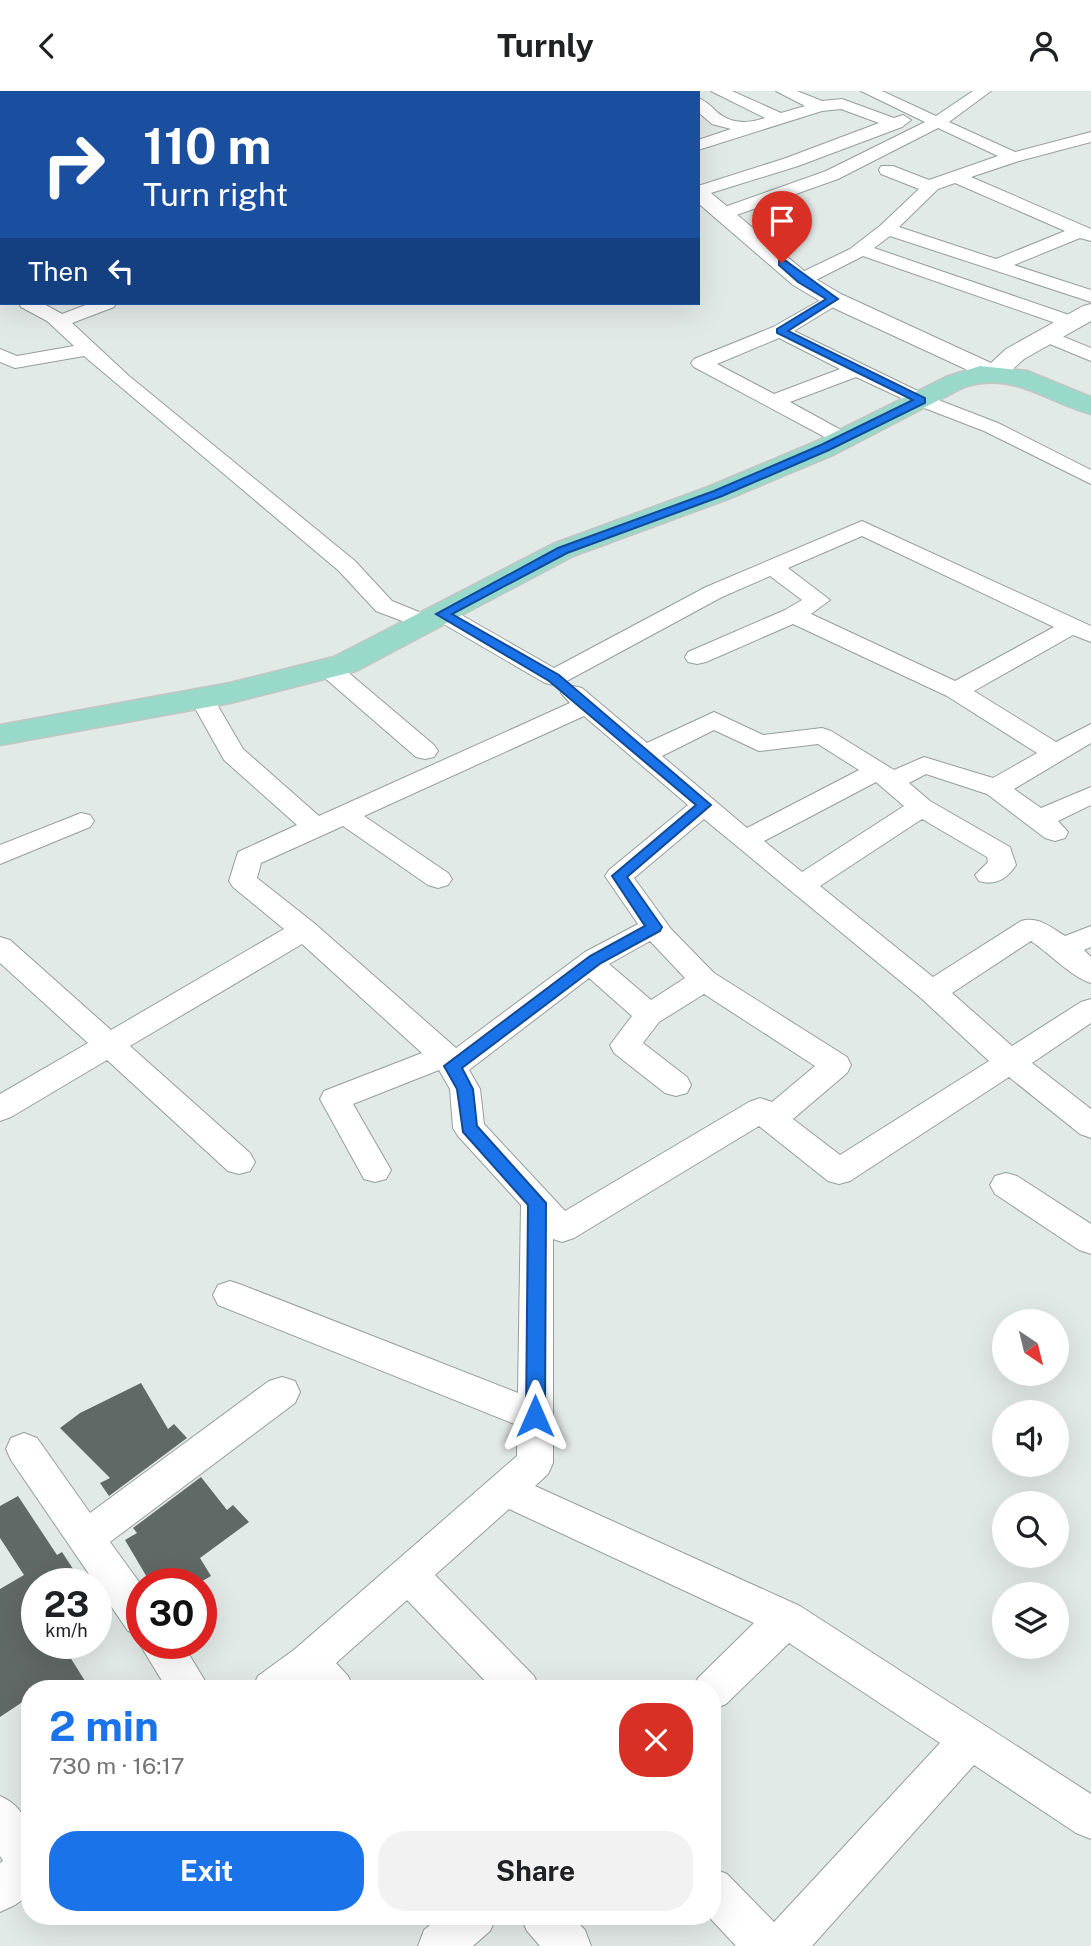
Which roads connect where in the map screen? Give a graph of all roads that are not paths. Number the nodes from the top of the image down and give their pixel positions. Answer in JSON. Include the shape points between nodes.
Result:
{"nodes":[{"id":1,"x":719,"y":91,"type":"edge"},
{"id":2,"x":784,"y":91,"type":"edge"},
{"id":3,"x":869,"y":91,"type":"edge"},
{"id":4,"x":906,"y":91,"type":"edge"},
{"id":5,"x":983,"y":91,"type":"edge"},
{"id":6,"x":886,"y":98,"type":"junction"},
{"id":7,"x":700,"y":105,"type":"edge"},
{"id":8,"x":820,"y":106,"type":"junction"},
{"id":9,"x":919,"y":113,"type":"junction"},
{"id":10,"x":780,"y":119,"type":"junction"},
{"id":11,"x":938,"y":121,"type":"junction"},
{"id":12,"x":895,"y":124,"type":"junction"},
{"id":13,"x":749,"y":129,"type":"junction"},
{"id":14,"x":1091,"y":137,"type":"edge"},
{"id":15,"x":703,"y":139,"type":"edge"},
{"id":16,"x":799,"y":143,"type":"dead end"},
{"id":17,"x":818,"y":152,"type":"junction"},
{"id":18,"x":1013,"y":157,"type":"junction"},
{"id":19,"x":887,"y":170,"type":"dead end"},
{"id":20,"x":956,"y":177,"type":"junction"},
{"id":21,"x":930,"y":187,"type":"junction"},
{"id":22,"x":700,"y":191,"type":"edge"},
{"id":23,"x":700,"y":194,"type":"edge"},
{"id":24,"x":725,"y":213,"type":"junction"},
{"id":25,"x":887,"y":229,"type":"junction"},
{"id":26,"x":1085,"y":233,"type":"edge"},
{"id":27,"x":860,"y":250,"type":"junction"},
{"id":28,"x":997,"y":265,"type":"junction"},
{"id":29,"x":801,"y":279,"type":"junction"},
{"id":30,"x":1091,"y":296,"type":"edge"},
{"id":31,"x":833,"y":299,"type":"junction"},
{"id":32,"x":31,"y":305,"type":"edge"},
{"id":33,"x":102,"y":305,"type":"edge"},
{"id":34,"x":1081,"y":317,"type":"edge"},
{"id":35,"x":59,"y":322,"type":"junction"},
{"id":36,"x":780,"y":331,"type":"junction"},
{"id":37,"x":1047,"y":336,"type":"junction"},
{"id":38,"x":88,"y":349,"type":"junction"},
{"id":39,"x":0,"y":355,"type":"edge"},
{"id":40,"x":1091,"y":355,"type":"edge"},
{"id":41,"x":857,"y":370,"type":"junction"},
{"id":42,"x":994,"y":373,"type":"junction"},
{"id":43,"x":921,"y":400,"type":"junction"},
{"id":44,"x":772,"y":402,"type":"junction"},
{"id":45,"x":1091,"y":405,"type":"edge"},
{"id":46,"x":843,"y":439,"type":"junction"},
{"id":47,"x":1091,"y":478,"type":"edge"},
{"id":48,"x":772,"y":567,"type":"junction"},
{"id":49,"x":793,"y":615,"type":"junction"},
{"id":50,"x":434,"y":618,"type":"junction"},
{"id":51,"x":1082,"y":630,"type":"edge"},
{"id":52,"x":697,"y":657,"type":"dead end"},
{"id":53,"x":328,"y":669,"type":"junction"},
{"id":54,"x":554,"y":678,"type":"junction"},
{"id":55,"x":956,"y":691,"type":"junction"},
{"id":56,"x":202,"y":699,"type":"junction"},
{"id":57,"x":587,"y":705,"type":"junction"},
{"id":58,"x":1091,"y":732,"type":"edge"},
{"id":59,"x":0,"y":735,"type":"edge"},
{"id":60,"x":425,"y":751,"type":"dead end"},
{"id":61,"x":1056,"y":753,"type":"junction"},
{"id":62,"x":645,"y":754,"type":"junction"},
{"id":63,"x":885,"y":776,"type":"junction"},
{"id":64,"x":996,"y":788,"type":"junction"},
{"id":65,"x":1091,"y":795,"type":"edge"},
{"id":66,"x":704,"y":805,"type":"junction"},
{"id":67,"x":921,"y":807,"type":"junction"},
{"id":68,"x":344,"y":814,"type":"junction"},
{"id":69,"x":82,"y":821,"type":"dead end"},
{"id":70,"x":315,"y":827,"type":"junction"},
{"id":71,"x":745,"y":840,"type":"junction"},
{"id":72,"x":0,"y":855,"type":"edge"},
{"id":73,"x":989,"y":875,"type":"dead end"},
{"id":74,"x":438,"y":879,"type":"dead end"},
{"id":75,"x":801,"y":886,"type":"junction"},
{"id":76,"x":654,"y":927,"type":"junction"},
{"id":77,"x":304,"y":930,"type":"junction"},
{"id":78,"x":1091,"y":936,"type":"edge"},
{"id":79,"x":0,"y":947,"type":"edge"},
{"id":80,"x":1063,"y":948,"type":"junction"},
{"id":81,"x":590,"y":963,"type":"junction"},
{"id":82,"x":1091,"y":973,"type":"edge"},
{"id":83,"x":704,"y":980,"type":"junction"},
{"id":84,"x":932,"y":992,"type":"junction"},
{"id":85,"x":1091,"y":1009,"type":"edge"},
{"id":86,"x":649,"y":1015,"type":"junction"},
{"id":87,"x":108,"y":1044,"type":"junction"},
{"id":88,"x":449,"y":1061,"type":"junction"},
{"id":89,"x":1010,"y":1062,"type":"junction"},
{"id":90,"x":676,"y":1085,"type":"dead end"},
{"id":91,"x":0,"y":1109,"type":"edge"},
{"id":92,"x":772,"y":1120,"type":"junction"},
{"id":93,"x":1091,"y":1126,"type":"edge"},
{"id":94,"x":239,"y":1162,"type":"dead end"},
{"id":95,"x":375,"y":1170,"type":"dead end"},
{"id":96,"x":1006,"y":1185,"type":"dead end"},
{"id":97,"x":537,"y":1203,"type":"junction"},
{"id":98,"x":1091,"y":1241,"type":"edge"},
{"id":99,"x":230,"y":1294,"type":"dead end"},
{"id":100,"x":282,"y":1392,"type":"dead end"},
{"id":101,"x":535,"y":1416,"type":"junction"},
{"id":102,"x":24,"y":1449,"type":"dead end"},
{"id":103,"x":505,"y":1490,"type":"junction"},
{"id":104,"x":86,"y":1538,"type":"junction"},
{"id":105,"x":409,"y":1575,"type":"junction"},
{"id":106,"x":126,"y":1595,"type":"edge"},
{"id":107,"x":786,"y":1619,"type":"junction"},
{"id":108,"x":170,"y":1659,"type":"edge"},
{"id":109,"x":321,"y":1675,"type":"edge"},
{"id":110,"x":184,"y":1680,"type":"edge"},
{"id":111,"x":304,"y":1680,"type":"edge"},
{"id":112,"x":511,"y":1680,"type":"edge"},
{"id":113,"x":721,"y":1682,"type":"edge"},
{"id":114,"x":970,"y":1740,"type":"junction"},
{"id":115,"x":0,"y":1818,"type":"edge"},
{"id":116,"x":1091,"y":1818,"type":"edge"},
{"id":117,"x":21,"y":1852,"type":"edge"},
{"id":118,"x":21,"y":1873,"type":"edge"},
{"id":119,"x":0,"y":1890,"type":"edge"},
{"id":120,"x":721,"y":1898,"type":"edge"},
{"id":121,"x":464,"y":1925,"type":"edge"},
{"id":122,"x":550,"y":1925,"type":"edge"},
{"id":123,"x":440,"y":1946,"type":"edge"},
{"id":124,"x":569,"y":1946,"type":"edge"},
{"id":125,"x":766,"y":1946,"type":"edge"},
{"id":126,"x":782,"y":1946,"type":"edge"}],
"edges":[{"from":1,"to":10,"type":"street"},
{"from":2,"to":8,"type":"street"},
{"from":3,"to":6,"type":"street"},
{"from":4,"to":6,"type":"street"},
{"from":5,"to":11,"type":"street"},
{"from":6,"to":9,"type":"street"},
{"from":7,"to":13,"type":"street","via":[[718,121]]},
{"from":8,"to":10,"type":"street"},
{"from":8,"to":12,"type":"street","via":[[842,104]]},
{"from":9,"to":11,"type":"street"},
{"from":9,"to":12,"type":"street"},
{"from":10,"to":13,"type":"street"},
{"from":11,"to":18,"type":"street"},
{"from":11,"to":24,"type":"street","via":[[832,175]]},
{"from":12,"to":17,"type":"street"},
{"from":13,"to":15,"type":"street"},
{"from":14,"to":18,"type":"street"},
{"from":16,"to":17,"type":"street"},
{"from":17,"to":22,"type":"street"},
{"from":18,"to":20,"type":"street"},
{"from":19,"to":21,"type":"street"},
{"from":20,"to":21,"type":"street"},
{"from":20,"to":26,"type":"street"},
{"from":21,"to":25,"type":"street"},
{"from":23,"to":24,"type":"street"},
{"from":24,"to":29,"type":"street"},
{"from":25,"to":27,"type":"street"},
{"from":25,"to":28,"type":"street"},
{"from":26,"to":28,"type":"street"},
{"from":27,"to":29,"type":"street"},
{"from":27,"to":34,"type":"street"},
{"from":28,"to":30,"type":"street"},
{"from":29,"to":31,"type":"street"},
{"from":31,"to":36,"type":"street"},
{"from":31,"to":42,"type":"street"},
{"from":32,"to":35,"type":"street"},
{"from":33,"to":35,"type":"street"},
{"from":34,"to":37,"type":"street"},
{"from":35,"to":38,"type":"street"},
{"from":36,"to":41,"type":"street"},
{"from":36,"to":44,"type":"street","via":[[701,363]]},
{"from":37,"to":40,"type":"street"},
{"from":37,"to":42,"type":"street","via":[[1015,354]]},
{"from":38,"to":39,"type":"street","via":[[15,362]]},
{"from":38,"to":50,"type":"street","via":[[347,566],[384,606]]},
{"from":41,"to":43,"type":"street"},
{"from":41,"to":44,"type":"street"},
{"from":42,"to":43,"type":"main road","via":[[955,382]]},
{"from":42,"to":45,"type":"main road","via":[[1018,376]]},
{"from":43,"to":46,"type":"main road"},
{"from":43,"to":47,"type":"street","via":[[991,427]]},
{"from":44,"to":46,"type":"street"},
{"from":46,"to":50,"type":"main road","via":[[718,493],[563,550]]},
{"from":48,"to":49,"type":"street","via":[[818,600]]},
{"from":48,"to":51,"type":"street","via":[[862,528]]},
{"from":48,"to":54,"type":"street","via":[[714,592]]},
{"from":49,"to":52,"type":"street"},
{"from":49,"to":55,"type":"street"},
{"from":50,"to":53,"type":"main road"},
{"from":50,"to":54,"type":"street"},
{"from":51,"to":55,"type":"street"},
{"from":53,"to":56,"type":"main road"},
{"from":53,"to":60,"type":"street"},
{"from":54,"to":57,"type":"street"},
{"from":55,"to":61,"type":"street"},
{"from":56,"to":59,"type":"main road"},
{"from":56,"to":70,"type":"street","via":[[233,754]]},
{"from":57,"to":62,"type":"street"},
{"from":57,"to":68,"type":"street"},
{"from":58,"to":61,"type":"street"},
{"from":61,"to":64,"type":"street"},
{"from":62,"to":63,"type":"street","via":[[714,720],[759,743],[822,736]]},
{"from":62,"to":66,"type":"street"},
{"from":63,"to":64,"type":"street","via":[[924,765]]},
{"from":63,"to":67,"type":"street"},
{"from":63,"to":71,"type":"street"},
{"from":64,"to":65,"type":"street","via":[[1046,826]]},
{"from":66,"to":71,"type":"street"},
{"from":66,"to":76,"type":"street","via":[[619,876]]},
{"from":67,"to":73,"type":"street","via":[[1000,853],[1002,865]]},
{"from":67,"to":75,"type":"street"},
{"from":68,"to":70,"type":"street"},
{"from":68,"to":74,"type":"street"},
{"from":69,"to":72,"type":"street"},
{"from":70,"to":77,"type":"street","via":[[248,858],[243,881]]},
{"from":71,"to":75,"type":"street"},
{"from":75,"to":84,"type":"street"},
{"from":76,"to":81,"type":"street"},
{"from":76,"to":83,"type":"street"},
{"from":77,"to":87,"type":"street"},
{"from":77,"to":88,"type":"street"},
{"from":78,"to":80,"type":"street"},
{"from":79,"to":87,"type":"street"},
{"from":80,"to":82,"type":"street"},
{"from":80,"to":84,"type":"street","via":[[1031,928]]},
{"from":81,"to":86,"type":"street"},
{"from":81,"to":88,"type":"street"},
{"from":83,"to":86,"type":"street"},
{"from":83,"to":92,"type":"street","via":[[836,1065]]},
{"from":84,"to":89,"type":"street"},
{"from":85,"to":89,"type":"street"},
{"from":86,"to":90,"type":"street","via":[[625,1045]]},
{"from":87,"to":91,"type":"street"},
{"from":87,"to":94,"type":"street"},
{"from":88,"to":95,"type":"street","via":[[335,1099]]},
{"from":88,"to":97,"type":"street","via":[[465,1089],[469,1128]]},
{"from":89,"to":92,"type":"street","via":[[839,1172]]},
{"from":89,"to":93,"type":"street"},
{"from":92,"to":97,"type":"street","via":[[760,1110],[562,1229]]},
{"from":96,"to":98,"type":"street"},
{"from":97,"to":101,"type":"street"},
{"from":99,"to":101,"type":"street"},
{"from":100,"to":104,"type":"street"},
{"from":101,"to":103,"type":"street","via":[[536,1463]]},
{"from":102,"to":104,"type":"street"},
{"from":103,"to":105,"type":"street"},
{"from":103,"to":107,"type":"street"},
{"from":104,"to":106,"type":"street"},
{"from":105,"to":109,"type":"street"},
{"from":105,"to":112,"type":"street"},
{"from":107,"to":113,"type":"street"},
{"from":107,"to":114,"type":"street"},
{"from":108,"to":110,"type":"street"},
{"from":109,"to":111,"type":"street"},
{"from":114,"to":116,"type":"street"},
{"from":114,"to":126,"type":"street"},
{"from":115,"to":117,"type":"street"},
{"from":118,"to":119,"type":"street"},
{"from":120,"to":125,"type":"street"},
{"from":121,"to":123,"type":"street"},
{"from":122,"to":124,"type":"street"}]}
